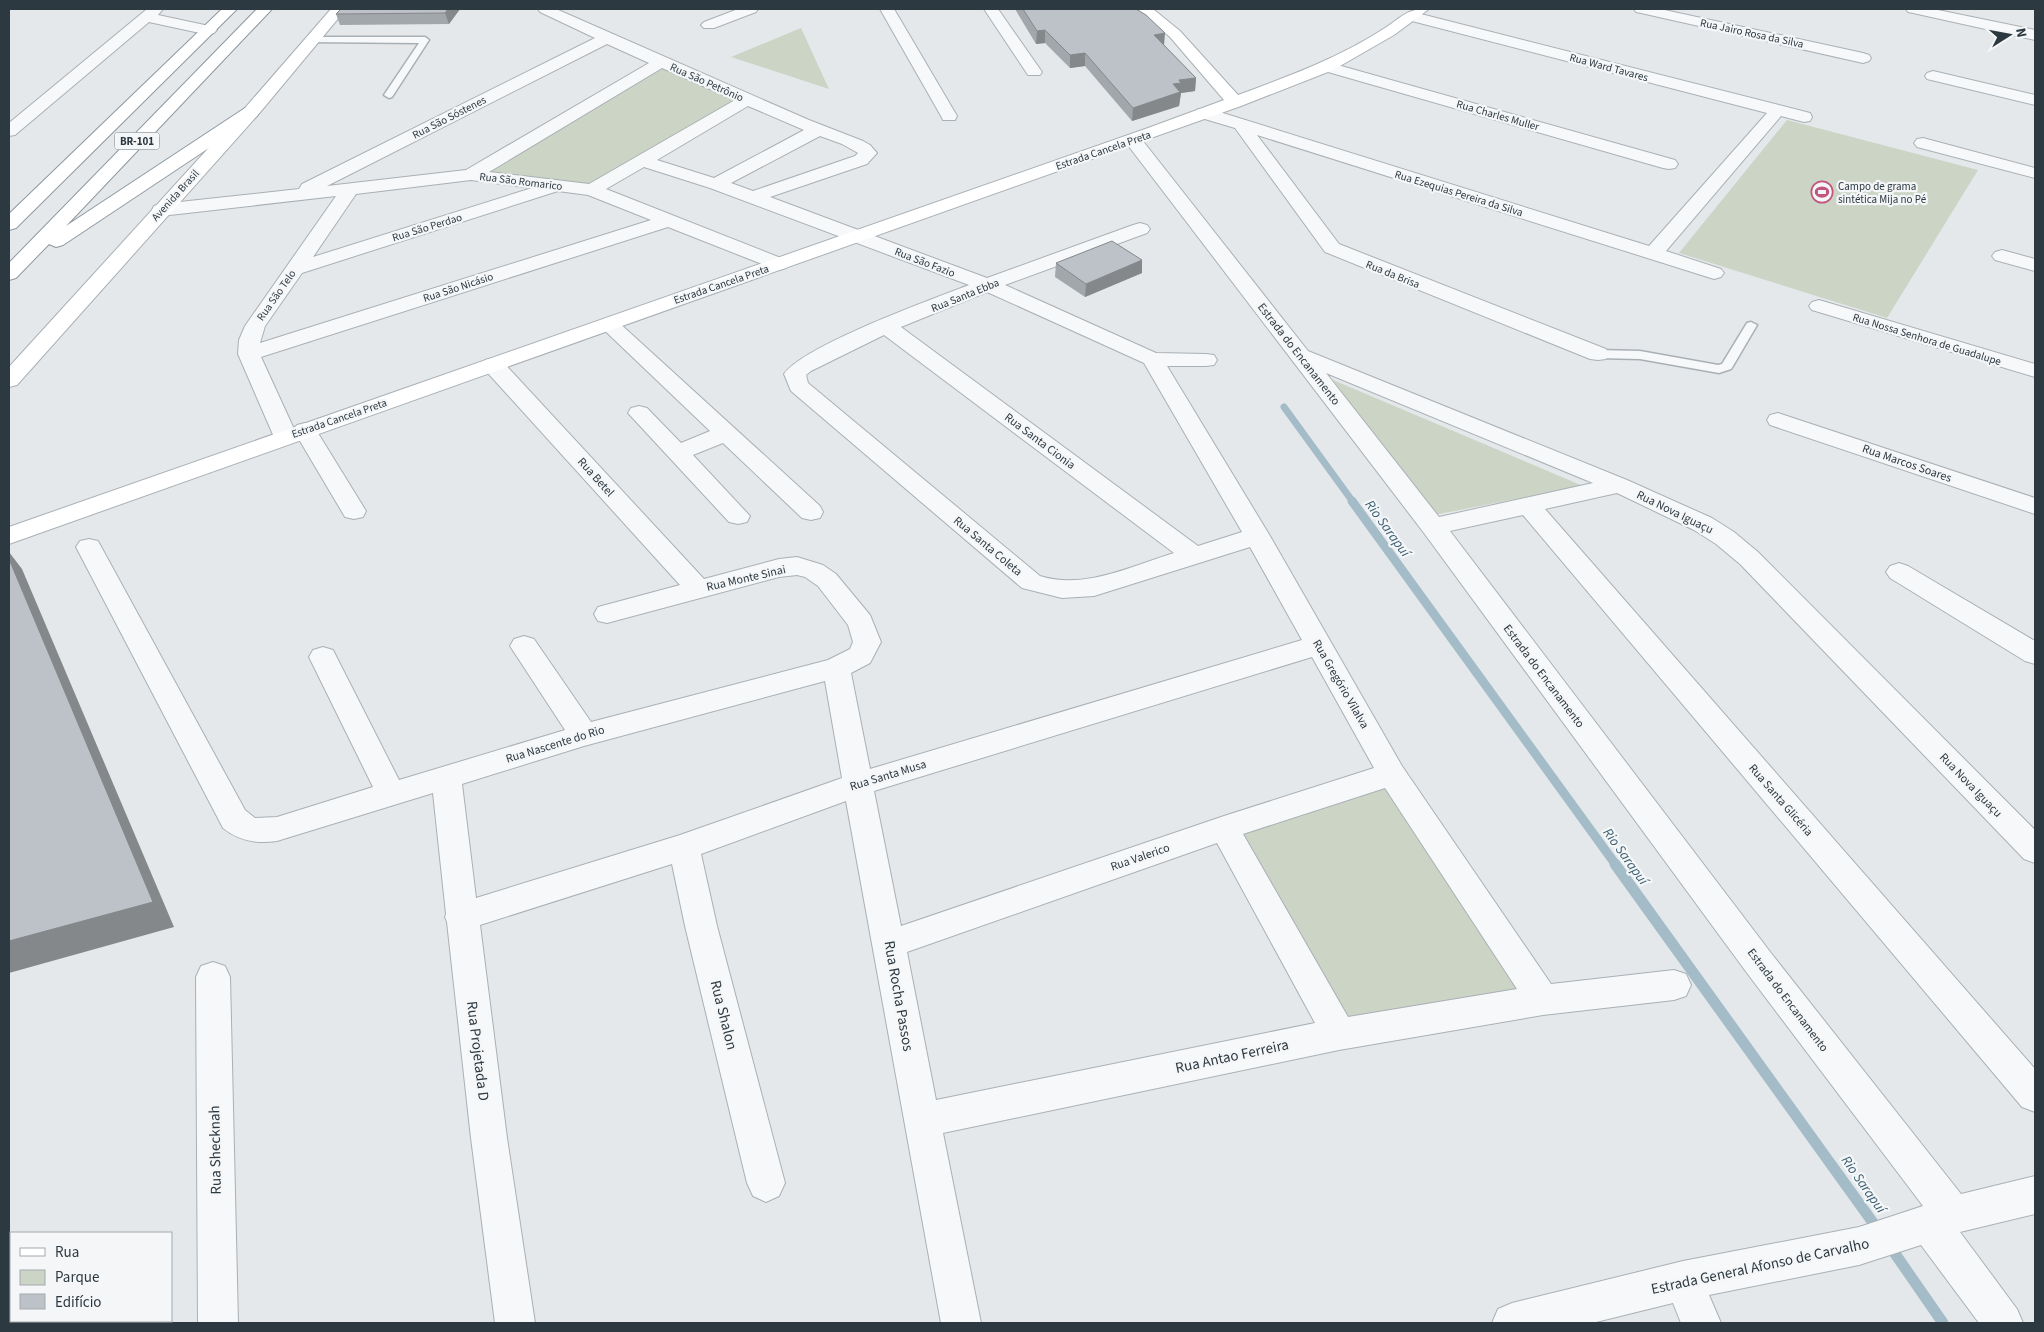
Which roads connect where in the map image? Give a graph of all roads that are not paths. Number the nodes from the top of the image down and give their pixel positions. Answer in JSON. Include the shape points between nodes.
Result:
{"nodes":[{"id":1,"x":230,"y":9,"type":"edge"},
{"id":2,"x":265,"y":9,"type":"edge"},
{"id":3,"x":339,"y":9,"type":"edge"},
{"id":4,"x":545,"y":9,"type":"edge"},
{"id":5,"x":751,"y":9,"type":"edge"},
{"id":6,"x":887,"y":9,"type":"edge"},
{"id":7,"x":991,"y":9,"type":"edge"},
{"id":8,"x":1144,"y":9,"type":"edge"},
{"id":9,"x":1641,"y":9,"type":"edge"},
{"id":10,"x":1913,"y":9,"type":"edge"},
{"id":11,"x":1414,"y":11,"type":"edge"},
{"id":12,"x":151,"y":13,"type":"edge"},
{"id":13,"x":709,"y":26,"type":"dead end"},
{"id":14,"x":209,"y":30,"type":"junction"},
{"id":15,"x":2035,"y":35,"type":"edge"},
{"id":16,"x":607,"y":38,"type":"junction"},
{"id":17,"x":312,"y":40,"type":"junction"},
{"id":18,"x":1863,"y":58,"type":"dead end"},
{"id":19,"x":661,"y":62,"type":"junction"},
{"id":20,"x":1327,"y":67,"type":"junction"},
{"id":21,"x":1034,"y":72,"type":"dead end"},
{"id":22,"x":1933,"y":76,"type":"dead end"},
{"id":23,"x":389,"y":94,"type":"dead end"},
{"id":24,"x":747,"y":100,"type":"junction"},
{"id":25,"x":2035,"y":100,"type":"edge"},
{"id":26,"x":1235,"y":102,"type":"junction"},
{"id":27,"x":1777,"y":111,"type":"junction"},
{"id":28,"x":251,"y":112,"type":"junction"},
{"id":29,"x":1204,"y":113,"type":"junction"},
{"id":30,"x":949,"y":116,"type":"dead end"},
{"id":31,"x":1804,"y":117,"type":"dead end"},
{"id":32,"x":13,"y":124,"type":"edge"},
{"id":33,"x":1240,"y":125,"type":"junction"},
{"id":34,"x":817,"y":130,"type":"junction"},
{"id":35,"x":1133,"y":140,"type":"junction"},
{"id":36,"x":1923,"y":144,"type":"dead end"},
{"id":37,"x":642,"y":161,"type":"junction"},
{"id":38,"x":1669,"y":164,"type":"dead end"},
{"id":39,"x":2035,"y":173,"type":"edge"},
{"id":40,"x":471,"y":175,"type":"junction"},
{"id":41,"x":716,"y":184,"type":"junction"},
{"id":42,"x":560,"y":186,"type":"junction"},
{"id":43,"x":349,"y":190,"type":"junction"},
{"id":44,"x":592,"y":190,"type":"junction"},
{"id":45,"x":292,"y":196,"type":"junction"},
{"id":46,"x":753,"y":197,"type":"junction"},
{"id":47,"x":161,"y":210,"type":"junction"},
{"id":48,"x":667,"y":221,"type":"junction"},
{"id":49,"x":9,"y":224,"type":"edge"},
{"id":50,"x":1140,"y":229,"type":"dead end"},
{"id":51,"x":859,"y":236,"type":"junction"},
{"id":52,"x":1653,"y":254,"type":"junction"},
{"id":53,"x":2002,"y":256,"type":"dead end"},
{"id":54,"x":779,"y":264,"type":"junction"},
{"id":55,"x":2035,"y":265,"type":"edge"},
{"id":56,"x":294,"y":269,"type":"junction"},
{"id":57,"x":11,"y":271,"type":"edge"},
{"id":58,"x":1714,"y":273,"type":"dead end"},
{"id":59,"x":987,"y":285,"type":"junction"},
{"id":60,"x":1819,"y":306,"type":"dead end"},
{"id":61,"x":609,"y":324,"type":"junction"},
{"id":62,"x":1750,"y":325,"type":"dead end"},
{"id":63,"x":886,"y":326,"type":"junction"},
{"id":64,"x":249,"y":354,"type":"junction"},
{"id":65,"x":1598,"y":354,"type":"joint"},
{"id":66,"x":1301,"y":355,"type":"junction"},
{"id":67,"x":1152,"y":359,"type":"junction"},
{"id":68,"x":1206,"y":360,"type":"dead end"},
{"id":69,"x":493,"y":365,"type":"junction"},
{"id":70,"x":2035,"y":371,"type":"edge"},
{"id":71,"x":796,"y":374,"type":"joint"},
{"id":72,"x":9,"y":380,"type":"edge"},
{"id":73,"x":638,"y":413,"type":"dead end"},
{"id":74,"x":1778,"y":420,"type":"dead end"},
{"id":75,"x":726,"y":433,"type":"junction"},
{"id":76,"x":296,"y":434,"type":"junction"},
{"id":77,"x":677,"y":453,"type":"junction"},
{"id":78,"x":1619,"y":485,"type":"junction"},
{"id":79,"x":1528,"y":505,"type":"junction"},
{"id":80,"x":2035,"y":506,"type":"edge"},
{"id":81,"x":354,"y":511,"type":"dead end"},
{"id":82,"x":811,"y":512,"type":"dead end"},
{"id":83,"x":738,"y":516,"type":"dead end"},
{"id":84,"x":1434,"y":528,"type":"junction"},
{"id":85,"x":9,"y":536,"type":"edge"},
{"id":86,"x":1257,"y":536,"type":"junction"},
{"id":87,"x":89,"y":547,"type":"dead end"},
{"id":88,"x":1195,"y":556,"type":"junction"},
{"id":89,"x":1899,"y":572,"type":"dead end"},
{"id":90,"x":698,"y":589,"type":"junction"},
{"id":91,"x":607,"y":614,"type":"dead end"},
{"id":92,"x":1318,"y":645,"type":"junction"},
{"id":93,"x":524,"y":646,"type":"dead end"},
{"id":94,"x":2033,"y":654,"type":"edge"},
{"id":95,"x":323,"y":657,"type":"dead end"},
{"id":96,"x":836,"y":668,"type":"junction"},
{"id":97,"x":584,"y":735,"type":"junction"},
{"id":98,"x":1392,"y":774,"type":"junction"},
{"id":99,"x":446,"y":777,"type":"junction"},
{"id":100,"x":858,"y":784,"type":"junction"},
{"id":101,"x":391,"y":794,"type":"junction"},
{"id":102,"x":1224,"y":828,"type":"junction"},
{"id":103,"x":684,"y":847,"type":"junction"},
{"id":104,"x":2035,"y":850,"type":"edge"},
{"id":105,"x":461,"y":917,"type":"junction"},
{"id":106,"x":890,"y":944,"type":"junction"},
{"id":107,"x":213,"y":977,"type":"dead end"},
{"id":108,"x":1674,"y":985,"type":"dead end"},
{"id":109,"x":1543,"y":1000,"type":"junction"},
{"id":110,"x":1338,"y":1034,"type":"junction"},
{"id":111,"x":2035,"y":1094,"type":"edge"},
{"id":112,"x":922,"y":1120,"type":"junction"},
{"id":113,"x":766,"y":1184,"type":"dead end"},
{"id":114,"x":2035,"y":1195,"type":"edge"},
{"id":115,"x":1931,"y":1222,"type":"junction"},
{"id":116,"x":1683,"y":1281,"type":"junction"},
{"id":117,"x":218,"y":1323,"type":"edge"},
{"id":118,"x":515,"y":1323,"type":"edge"},
{"id":119,"x":961,"y":1323,"type":"edge"},
{"id":120,"x":1512,"y":1323,"type":"edge"},
{"id":121,"x":1701,"y":1323,"type":"edge"},
{"id":122,"x":2003,"y":1323,"type":"edge"}],
"edges":[{"from":1,"to":14,"type":"main road","number":"BR-101"},
{"from":2,"to":57,"type":"main road","number":"BR-101"},
{"from":3,"to":17,"type":"main road","name":"Avenida Brasil"},
{"from":4,"to":16,"type":"street","name":"Rua São Petrônio"},
{"from":5,"to":13,"type":"street"},
{"from":6,"to":30,"type":"street"},
{"from":7,"to":21,"type":"street"},
{"from":8,"to":26,"type":"main road","via":[[1175,34]]},
{"from":9,"to":18,"type":"street","name":"Rua Jairo Rosa da Silva"},
{"from":10,"to":15,"type":"street"},
{"from":11,"to":20,"type":"main road","name":"Estrada Cancela Preta"},
{"from":11,"to":27,"type":"street","name":"Rua Ward Tavares"},
{"from":12,"to":14,"type":"street"},
{"from":12,"to":32,"type":"street"},
{"from":14,"to":49,"type":"main road","number":"BR-101"},
{"from":16,"to":19,"type":"street","name":"Rua São Petrônio"},
{"from":16,"to":45,"type":"street","name":"Rua São Sóstenes"},
{"from":17,"to":23,"type":"lane","via":[[425,40]]},
{"from":17,"to":28,"type":"main road","name":"Avenida Brasil"},
{"from":19,"to":24,"type":"street","name":"Rua São Petrônio"},
{"from":19,"to":40,"type":"street"},
{"from":20,"to":26,"type":"main road","name":"Estrada Cancela Preta"},
{"from":20,"to":38,"type":"street","name":"Rua Charles Muller"},
{"from":22,"to":25,"type":"street"},
{"from":24,"to":34,"type":"street","name":"Rua São Petrônio"},
{"from":24,"to":37,"type":"street"},
{"from":26,"to":29,"type":"main road","name":"Estrada Cancela Preta"},
{"from":27,"to":31,"type":"street","name":"Rua Ward Tavares"},
{"from":27,"to":52,"type":"street"},
{"from":28,"to":47,"type":"main road","name":"Avenida Brasil"},
{"from":28,"to":57,"type":"main road"},
{"from":29,"to":33,"type":"street","name":"Rua Ezequias Pereira da Silva"},
{"from":29,"to":35,"type":"main road","name":"Estrada Cancela Preta"},
{"from":33,"to":52,"type":"street","name":"Rua Ezequias Pereira da Silva"},
{"from":33,"to":65,"type":"street","name":"Rua da Brisa","via":[[1332,248]]},
{"from":34,"to":41,"type":"street"},
{"from":34,"to":46,"type":"street","name":"Rua São Petrônio","via":[[863,146],[868,152],[861,160]]},
{"from":35,"to":51,"type":"main road","name":"Estrada Cancela Preta"},
{"from":35,"to":66,"type":"street","name":"Estrada do Encanamento"},
{"from":36,"to":39,"type":"street"},
{"from":37,"to":41,"type":"street","name":"Rua São Fazio"},
{"from":37,"to":44,"type":"street"},
{"from":40,"to":42,"type":"street","name":"Rua São Romarico"},
{"from":40,"to":43,"type":"street","name":"Rua São Romarico"},
{"from":41,"to":46,"type":"street","name":"Rua São Fazio"},
{"from":42,"to":44,"type":"street","name":"Rua São Romarico"},
{"from":42,"to":56,"type":"street","name":"Rua São Perdao"},
{"from":43,"to":45,"type":"street","name":"Rua São Romarico"},
{"from":43,"to":56,"type":"street","name":"Rua São Telo"},
{"from":44,"to":48,"type":"street","name":"Rua São Romarico"},
{"from":45,"to":47,"type":"street","name":"Rua São Romarico"},
{"from":46,"to":51,"type":"street","name":"Rua São Fazio"},
{"from":47,"to":72,"type":"main road","name":"Avenida Brasil"},
{"from":48,"to":54,"type":"street","name":"Rua São Romarico"},
{"from":48,"to":64,"type":"street","name":"Rua São Nicásio"},
{"from":50,"to":59,"type":"street","name":"Rua Santa Ebba"},
{"from":51,"to":54,"type":"main road","name":"Estrada Cancela Preta"},
{"from":51,"to":59,"type":"street","name":"Rua São Fazio"},
{"from":52,"to":58,"type":"street","name":"Rua Ezequias Pereira da Silva"},
{"from":53,"to":55,"type":"street"},
{"from":54,"to":61,"type":"main road","name":"Estrada Cancela Preta"},
{"from":56,"to":64,"type":"street","name":"Rua São Telo","via":[[255,326]]},
{"from":59,"to":63,"type":"street","name":"Rua Santa Ebba"},
{"from":59,"to":67,"type":"street","name":"Rua São Fazio"},
{"from":60,"to":70,"type":"street","name":"Rua Nossa Senhora de Guadalupe"},
{"from":61,"to":69,"type":"main road","name":"Estrada Cancela Preta"},
{"from":61,"to":75,"type":"street"},
{"from":62,"to":65,"type":"lane","via":[[1727,366],[1719,368],[1640,355]]},
{"from":63,"to":71,"type":"street","name":"Rua Santa Ebba","via":[[803,366]]},
{"from":63,"to":88,"type":"street","name":"Rua Santa Cionia"},
{"from":64,"to":76,"type":"street"},
{"from":66,"to":78,"type":"street","name":"Rua Nova Iguaçu"},
{"from":66,"to":84,"type":"street","name":"Estrada do Encanamento"},
{"from":67,"to":68,"type":"street","name":"Rua São Fazio"},
{"from":67,"to":86,"type":"street","name":"Rua Gregório Vilalva"},
{"from":69,"to":76,"type":"main road","name":"Estrada Cancela Preta"},
{"from":69,"to":90,"type":"street","name":"Rua Betel"},
{"from":71,"to":88,"type":"street","name":"Rua Santa Coleta","via":[[799,386],[1031,582],[1051,589],[1094,587]]},
{"from":73,"to":77,"type":"street"},
{"from":74,"to":80,"type":"street","name":"Rua Marcos Soares"},
{"from":75,"to":77,"type":"street"},
{"from":75,"to":82,"type":"street"},
{"from":76,"to":81,"type":"street"},
{"from":76,"to":85,"type":"main road","name":"Estrada Cancela Preta"},
{"from":77,"to":83,"type":"street"},
{"from":78,"to":79,"type":"street"},
{"from":78,"to":104,"type":"street","name":"Rua Nova Iguaçu","via":[[1703,524],[1749,558]]},
{"from":79,"to":84,"type":"street"},
{"from":79,"to":111,"type":"street","name":"Rua Santa Glicéria"},
{"from":84,"to":115,"type":"street","name":"Estrada do Encanamento","via":[[1759,963]]},
{"from":86,"to":88,"type":"street","name":"Rua Santa Coleta"},
{"from":86,"to":92,"type":"street","name":"Rua Gregório Vilalva"},
{"from":87,"to":101,"type":"street","name":"Rua Nascente do Rio","via":[[234,819],[244,828],[276,830]]},
{"from":89,"to":94,"type":"street"},
{"from":90,"to":91,"type":"street","name":"Rua Monte Sinai"},
{"from":90,"to":96,"type":"street","name":"Rua Monte Sinai","via":[[779,568],[797,566],[814,571],[827,580],[861,622],[867,642],[860,656]]},
{"from":92,"to":98,"type":"street","name":"Rua Gregório Vilalva"},
{"from":92,"to":100,"type":"street","name":"Rua Santa Musa"},
{"from":93,"to":97,"type":"street"},
{"from":95,"to":101,"type":"street"},
{"from":96,"to":97,"type":"street","name":"Rua Nascente do Rio"},
{"from":96,"to":100,"type":"street","name":"Rua Rocha Passos"},
{"from":97,"to":99,"type":"street","name":"Rua Nascente do Rio"},
{"from":98,"to":102,"type":"street","name":"Rua Valerico"},
{"from":98,"to":109,"type":"street","name":"Rua Gregório Vilalva"},
{"from":99,"to":101,"type":"street","name":"Rua Nascente do Rio"},
{"from":99,"to":105,"type":"street","name":"Rua Projetada D"},
{"from":100,"to":103,"type":"street","name":"Rua Santa Musa"},
{"from":100,"to":106,"type":"street","name":"Rua Rocha Passos"},
{"from":102,"to":106,"type":"street","name":"Rua Valerico"},
{"from":102,"to":110,"type":"street"},
{"from":103,"to":105,"type":"street","name":"Rua Santa Musa"},
{"from":103,"to":113,"type":"street","name":"Rua Shalon"},
{"from":105,"to":118,"type":"street","name":"Rua Projetada D"},
{"from":106,"to":112,"type":"street","name":"Rua Rocha Passos"},
{"from":107,"to":117,"type":"street","name":"Rua Shecknah"},
{"from":108,"to":109,"type":"street","name":"Rua Antao Ferreira"},
{"from":109,"to":110,"type":"street","name":"Rua Antao Ferreira"},
{"from":110,"to":112,"type":"street","name":"Rua Antao Ferreira"},
{"from":112,"to":119,"type":"street","name":"Rua Rocha Passos"},
{"from":114,"to":115,"type":"street","name":"Estrada General Afonso de Carvalho"},
{"from":115,"to":116,"type":"street","name":"Estrada General Afonso de Carvalho","via":[[1859,1246]]},
{"from":115,"to":122,"type":"street","name":"Estrada do Encanamento"},
{"from":116,"to":120,"type":"street","name":"Estrada General Afonso de Carvalho"},
{"from":116,"to":121,"type":"street"}]}
